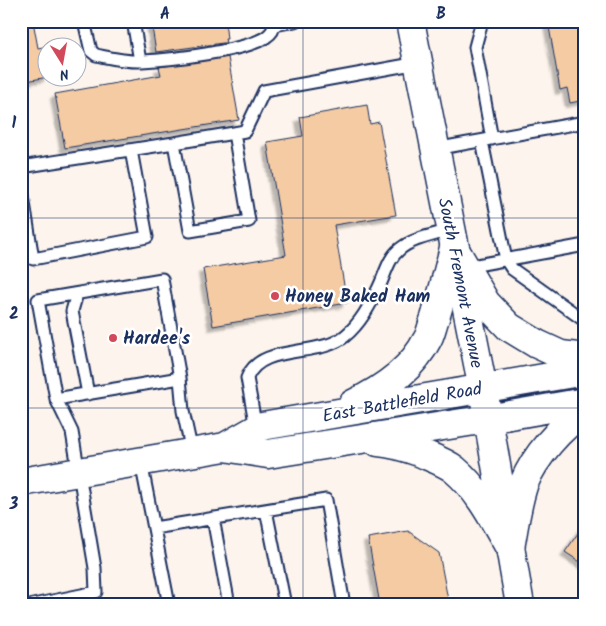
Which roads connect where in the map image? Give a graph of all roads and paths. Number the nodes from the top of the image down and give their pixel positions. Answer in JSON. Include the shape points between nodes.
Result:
{"nodes":[{"id":1,"x":84,"y":21,"type":"edge"},
{"id":2,"x":133,"y":21,"type":"edge"},
{"id":3,"x":294,"y":21,"type":"edge"},
{"id":4,"x":410,"y":21,"type":"edge"},
{"id":5,"x":482,"y":21,"type":"edge"},
{"id":6,"x":274,"y":23,"type":"edge"},
{"id":7,"x":140,"y":61,"type":"junction"},
{"id":8,"x":418,"y":62,"type":"junction"},
{"id":9,"x":585,"y":122,"type":"edge"},
{"id":10,"x":234,"y":133,"type":"junction"},
{"id":11,"x":487,"y":140,"type":"junction"},
{"id":12,"x":174,"y":143,"type":"junction"},
{"id":13,"x":435,"y":149,"type":"junction"},
{"id":14,"x":131,"y":150,"type":"junction"},
{"id":15,"x":21,"y":168,"type":"edge"},
{"id":16,"x":21,"y":184,"type":"edge"},
{"id":17,"x":585,"y":245,"type":"edge"},
{"id":18,"x":456,"y":248,"type":"junction"},
{"id":19,"x":506,"y":260,"type":"junction"},
{"id":20,"x":77,"y":294,"type":"junction"},
{"id":21,"x":585,"y":321,"type":"edge"},
{"id":22,"x":585,"y":358,"type":"edge"},
{"id":23,"x":585,"y":371,"type":"edge"},
{"id":24,"x":180,"y":378,"type":"junction"},
{"id":25,"x":483,"y":389,"type":"junction"},
{"id":26,"x":88,"y":394,"type":"junction"},
{"id":27,"x":56,"y":399,"type":"junction"},
{"id":28,"x":585,"y":402,"type":"edge"},
{"id":29,"x":585,"y":412,"type":"edge"},
{"id":30,"x":330,"y":414,"type":"junction"},
{"id":31,"x":488,"y":419,"type":"junction"},
{"id":32,"x":256,"y":429,"type":"junction"},
{"id":33,"x":354,"y":440,"type":"junction"},
{"id":34,"x":225,"y":447,"type":"junction"},
{"id":35,"x":192,"y":452,"type":"junction"},
{"id":36,"x":141,"y":461,"type":"junction"},
{"id":37,"x":80,"y":472,"type":"junction"},
{"id":38,"x":21,"y":482,"type":"edge"},
{"id":39,"x":266,"y":510,"type":"junction"},
{"id":40,"x":213,"y":518,"type":"junction"},
{"id":41,"x":154,"y":528,"type":"junction"},
{"id":42,"x":510,"y":548,"type":"junction"},
{"id":43,"x":96,"y":592,"type":"junction"},
{"id":44,"x":33,"y":605,"type":"edge"},
{"id":45,"x":98,"y":605,"type":"edge"},
{"id":46,"x":169,"y":605,"type":"edge"},
{"id":47,"x":229,"y":605,"type":"edge"},
{"id":48,"x":285,"y":605,"type":"edge"},
{"id":49,"x":344,"y":605,"type":"edge"},
{"id":50,"x":520,"y":605,"type":"edge"}],
"edges":[{"from":1,"to":7,"type":"lane","via":[[91,51],[96,55]]},
{"from":2,"to":7,"type":"lane"},
{"from":3,"to":6,"type":"lane"},
{"from":4,"to":8,"type":"main road","name":"South Fremont Avenue"},
{"from":5,"to":11,"type":"lane","via":[[475,47]]},
{"from":6,"to":7,"type":"lane","via":[[268,37],[247,45],[199,55]]},
{"from":8,"to":10,"type":"lane","via":[[264,92],[245,131]]},
{"from":8,"to":13,"type":"main road","name":"South Fremont Avenue"},
{"from":9,"to":11,"type":"lane"},
{"from":10,"to":12,"type":"lane"},
{"from":10,"to":12,"type":"lane","via":[[249,221],[190,231]]},
{"from":11,"to":13,"type":"lane"},
{"from":11,"to":19,"type":"lane"},
{"from":12,"to":14,"type":"lane"},
{"from":13,"to":18,"type":"main road","name":"South Fremont Avenue"},
{"from":14,"to":15,"type":"lane"},
{"from":14,"to":16,"type":"lane","via":[[147,237],[33,259]]},
{"from":17,"to":19,"type":"lane"},
{"from":18,"to":19,"type":"lane"},
{"from":18,"to":22,"type":"main road","via":[[486,303],[509,327],[562,355]]},
{"from":18,"to":25,"type":"main road","name":"South Fremont Avenue"},
{"from":18,"to":30,"type":"main road","via":[[428,340],[416,358],[394,380]]},
{"from":18,"to":32,"type":"lane","via":[[410,243],[393,256],[369,306],[339,341],[265,359],[254,366],[247,378]]},
{"from":19,"to":21,"type":"lane","via":[[512,269]]},
{"from":20,"to":24,"type":"lane","via":[[162,279]]},
{"from":20,"to":26,"type":"lane","via":[[72,311]]},
{"from":20,"to":27,"type":"lane","via":[[38,300]]},
{"from":23,"to":25,"type":"main road","name":"East Battlefield Road"},
{"from":24,"to":26,"type":"lane"},
{"from":24,"to":35,"type":"lane"},
{"from":25,"to":30,"type":"main road","name":"East Battlefield Road"},
{"from":25,"to":31,"type":"main road","name":"South Fremont Avenue"},
{"from":26,"to":27,"type":"lane"},
{"from":27,"to":37,"type":"lane","via":[[72,432]]},
{"from":28,"to":31,"type":"main road","name":"East Battlefield Road"},
{"from":29,"to":42,"type":"main road","via":[[559,431],[525,480]]},
{"from":30,"to":32,"type":"main road","name":"East Battlefield Road"},
{"from":31,"to":33,"type":"main road","name":"East Battlefield Road"},
{"from":31,"to":42,"type":"main road","name":"South Fremont Avenue"},
{"from":32,"to":34,"type":"main road","name":"East Battlefield Road"},
{"from":33,"to":34,"type":"main road","name":"East Battlefield Road","via":[[268,454]]},
{"from":33,"to":42,"type":"main road","via":[[394,443],[452,468],[484,503]]},
{"from":34,"to":35,"type":"main road","name":"East Battlefield Road"},
{"from":35,"to":36,"type":"main road","name":"East Battlefield Road"},
{"from":36,"to":37,"type":"main road","name":"East Battlefield Road"},
{"from":36,"to":41,"type":"lane"},
{"from":37,"to":38,"type":"main road","name":"East Battlefield Road"},
{"from":37,"to":43,"type":"lane"},
{"from":39,"to":40,"type":"lane"},
{"from":39,"to":48,"type":"lane"},
{"from":39,"to":49,"type":"lane","via":[[326,500]]},
{"from":40,"to":41,"type":"lane"},
{"from":40,"to":47,"type":"lane"},
{"from":41,"to":46,"type":"lane"},
{"from":42,"to":50,"type":"main road","name":"South Fremont Avenue"},
{"from":43,"to":44,"type":"lane"},
{"from":43,"to":45,"type":"lane"}]}
